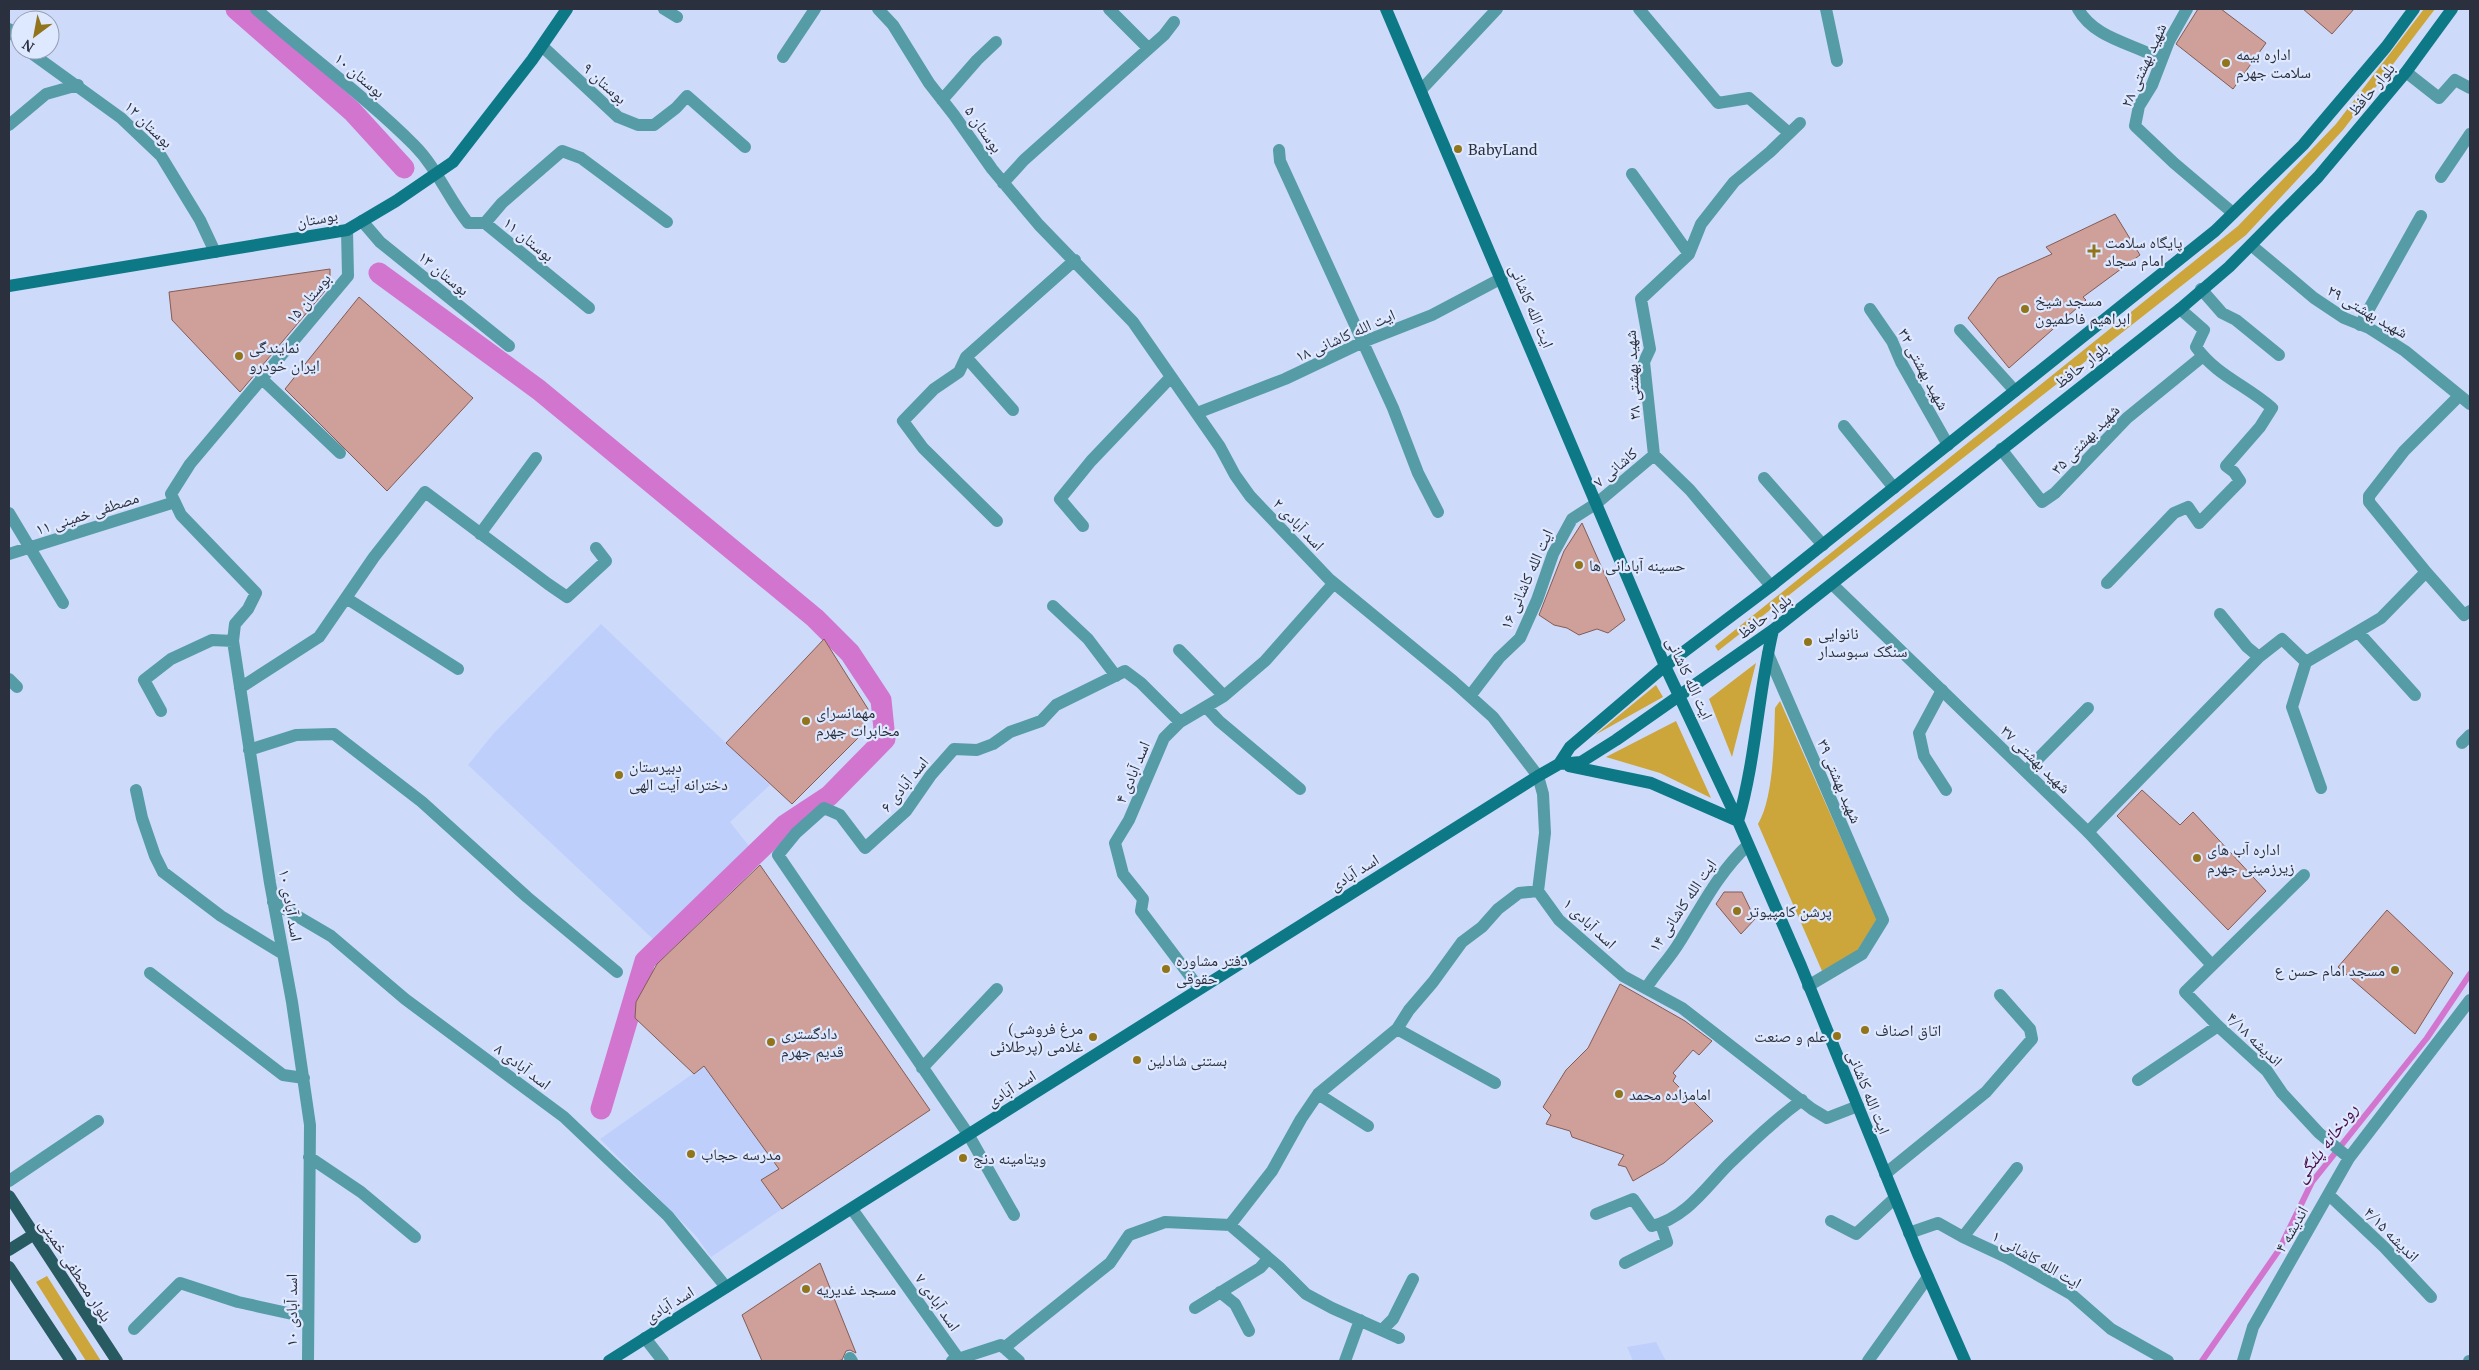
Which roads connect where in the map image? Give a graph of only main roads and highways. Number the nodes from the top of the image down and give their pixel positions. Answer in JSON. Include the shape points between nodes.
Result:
{"nodes":[{"id":1,"x":567,"y":9,"type":"edge"},
{"id":2,"x":1386,"y":9,"type":"edge"},
{"id":3,"x":2414,"y":9,"type":"edge"},
{"id":4,"x":2452,"y":9,"type":"edge"},
{"id":5,"x":9,"y":286,"type":"edge"},
{"id":6,"x":1773,"y":630,"type":"junction"},
{"id":7,"x":1665,"y":666,"type":"junction"},
{"id":8,"x":1681,"y":696,"type":"junction"},
{"id":9,"x":1559,"y":764,"type":"junction"},
{"id":10,"x":1738,"y":821,"type":"junction"},
{"id":11,"x":9,"y":1196,"type":"edge"},
{"id":12,"x":33,"y":1235,"type":"junction"},
{"id":13,"x":9,"y":1250,"type":"edge"},
{"id":14,"x":9,"y":1267,"type":"edge"},
{"id":15,"x":71,"y":1361,"type":"edge"},
{"id":16,"x":117,"y":1361,"type":"edge"},
{"id":17,"x":609,"y":1361,"type":"edge"},
{"id":18,"x":1966,"y":1361,"type":"edge"}],
"edges":[{"from":1,"to":5,"type":"main road","name":"بوستان","via":[[453,162],[347,230]]},
{"from":2,"to":7,"type":"main road","name":"ایت الله کاشانی"},
{"from":3,"to":7,"type":"main road","name":"بلوار حافظ","via":[[2303,145],[2215,230],[1823,545]]},
{"from":4,"to":6,"type":"main road","name":"بلوار حافظ","via":[[2406,72],[2318,177],[2229,267]]},
{"from":6,"to":8,"type":"main road","name":"بلوار حافظ"},
{"from":6,"to":10,"type":"main road","via":[[1746,793]]},
{"from":7,"to":8,"type":"main road","name":"ایت الله کاشانی"},
{"from":7,"to":9,"type":"main road","name":"اسد آبادی","via":[[1570,747]]},
{"from":8,"to":9,"type":"main road","name":"اسد آبادی","via":[[1581,762]]},
{"from":8,"to":10,"type":"main road","name":"ایت الله کاشانی"},
{"from":9,"to":10,"type":"main road","via":[[1651,783]]},
{"from":9,"to":17,"type":"main road","name":"اسد آبادی"},
{"from":10,"to":18,"type":"main road","name":"ایت الله کاشانی","via":[[1894,1198]]},
{"from":11,"to":12,"type":"main road","name":"بلوار مصطفی خمینی"},
{"from":12,"to":13,"type":"main road"},
{"from":12,"to":16,"type":"main road","name":"بلوار مصطفی خمینی"},
{"from":14,"to":15,"type":"main road"}]}
